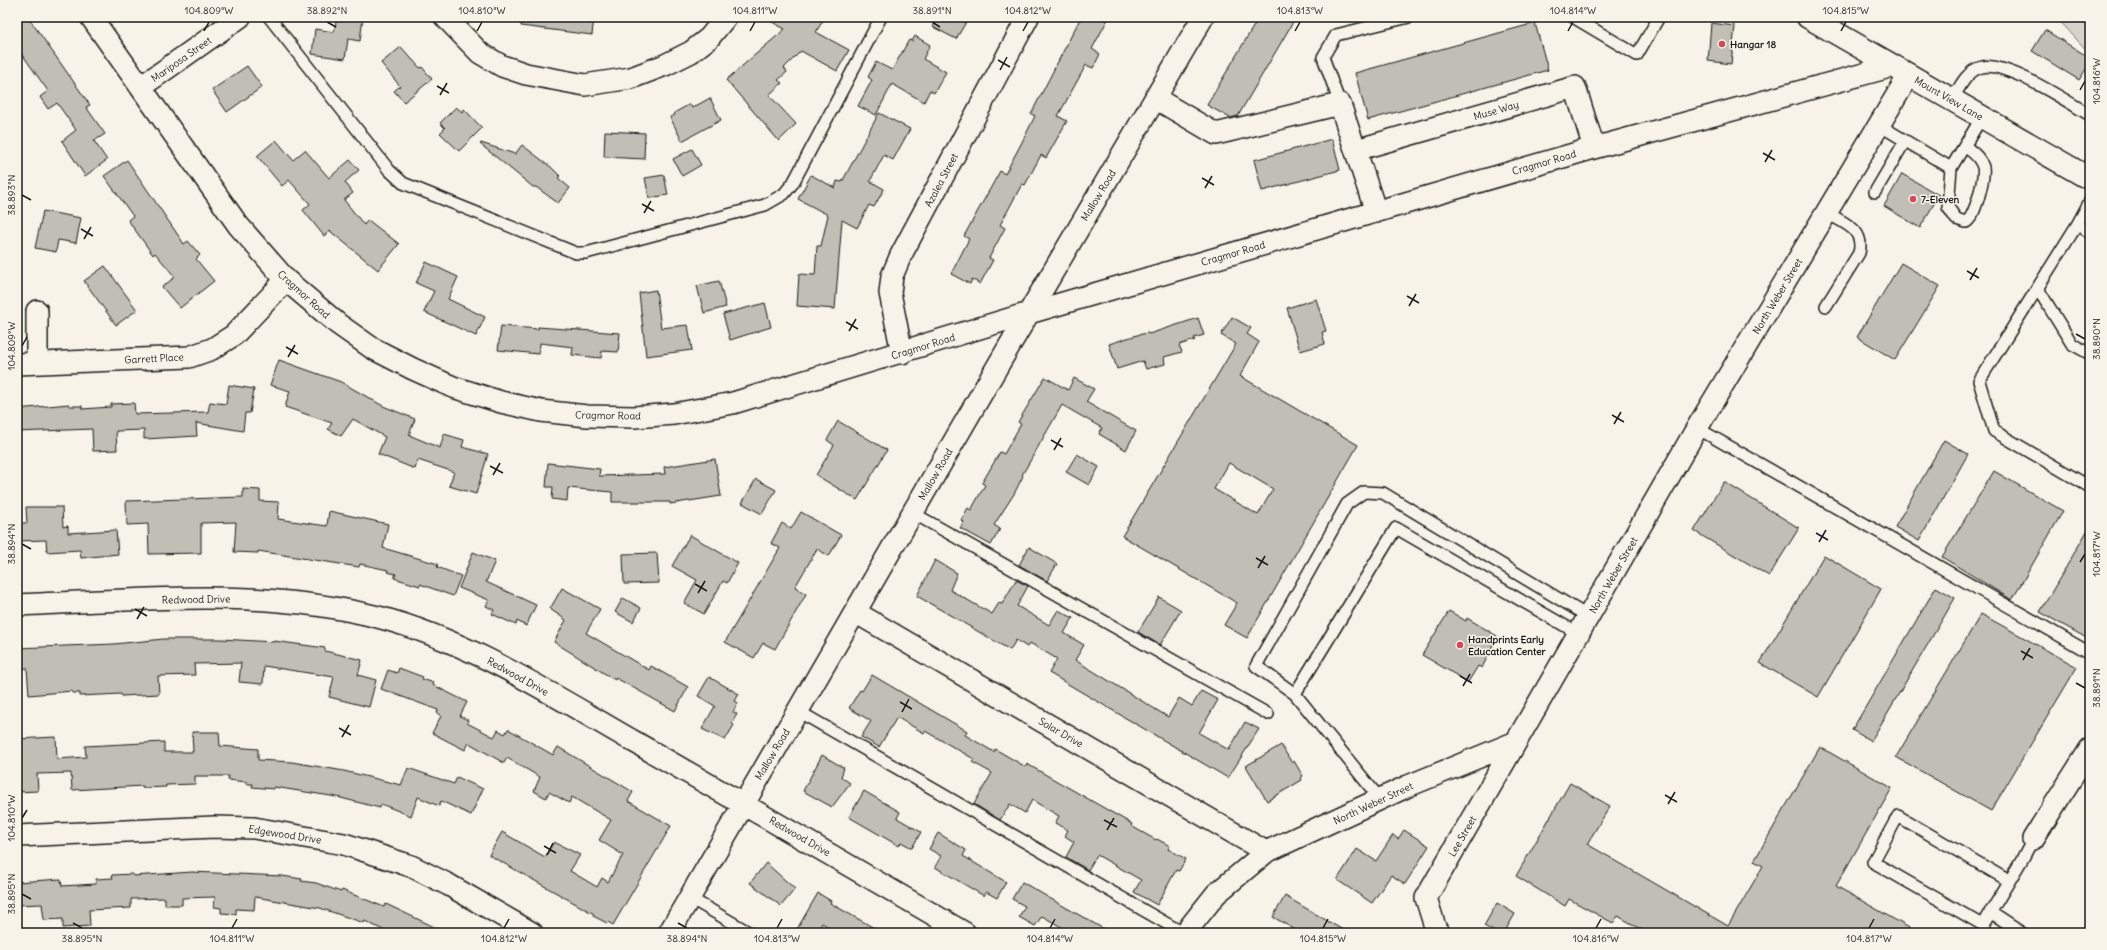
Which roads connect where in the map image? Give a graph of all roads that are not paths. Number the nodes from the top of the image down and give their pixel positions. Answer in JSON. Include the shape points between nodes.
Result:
{"nodes":[{"id":1,"x":91,"y":17,"type":"edge"},
{"id":2,"x":240,"y":17,"type":"edge"},
{"id":3,"x":269,"y":17,"type":"edge"},
{"id":4,"x":445,"y":17,"type":"edge"},
{"id":5,"x":726,"y":17,"type":"edge"},
{"id":6,"x":881,"y":17,"type":"edge"},
{"id":7,"x":1028,"y":17,"type":"edge"},
{"id":8,"x":1203,"y":17,"type":"edge"},
{"id":9,"x":1409,"y":17,"type":"edge"},
{"id":10,"x":1572,"y":17,"type":"edge"},
{"id":11,"x":1659,"y":17,"type":"edge"},
{"id":12,"x":1808,"y":17,"type":"edge"},
{"id":13,"x":1901,"y":70,"type":"junction"},
{"id":14,"x":142,"y":86,"type":"junction"},
{"id":15,"x":1155,"y":98,"type":"junction"},
{"id":16,"x":1952,"y":100,"type":"junction"},
{"id":17,"x":1340,"y":104,"type":"junction"},
{"id":18,"x":2090,"y":115,"type":"edge"},
{"id":19,"x":1982,"y":117,"type":"junction"},
{"id":20,"x":1879,"y":126,"type":"junction"},
{"id":21,"x":1906,"y":142,"type":"junction"},
{"id":22,"x":1965,"y":146,"type":"junction"},
{"id":23,"x":1594,"y":148,"type":"junction"},
{"id":24,"x":1356,"y":150,"type":"junction"},
{"id":25,"x":1951,"y":168,"type":"junction"},
{"id":26,"x":2090,"y":179,"type":"edge"},
{"id":27,"x":1875,"y":192,"type":"dead end"},
{"id":28,"x":2090,"y":201,"type":"edge"},
{"id":29,"x":1376,"y":212,"type":"junction"},
{"id":30,"x":1826,"y":212,"type":"junction"},
{"id":31,"x":2077,"y":225,"type":"junction"},
{"id":32,"x":2090,"y":232,"type":"edge"},
{"id":33,"x":286,"y":280,"type":"junction"},
{"id":34,"x":2038,"y":289,"type":"junction"},
{"id":35,"x":1826,"y":306,"type":"dead end"},
{"id":36,"x":37,"y":311,"type":"dead end"},
{"id":37,"x":1028,"y":313,"type":"junction"},
{"id":38,"x":902,"y":353,"type":"junction"},
{"id":39,"x":2090,"y":354,"type":"edge"},
{"id":40,"x":27,"y":364,"type":"edge"},
{"id":41,"x":1697,"y":428,"type":"junction"},
{"id":42,"x":2090,"y":487,"type":"edge"},
{"id":43,"x":913,"y":513,"type":"junction"},
{"id":44,"x":17,"y":605,"type":"edge"},
{"id":45,"x":856,"y":612,"type":"junction"},
{"id":46,"x":1589,"y":617,"type":"junction"},
{"id":47,"x":1579,"y":634,"type":"junction"},
{"id":48,"x":2090,"y":653,"type":"edge"},
{"id":49,"x":1295,"y":694,"type":"junction"},
{"id":50,"x":798,"y":711,"type":"junction"},
{"id":51,"x":1268,"y":714,"type":"dead end"},
{"id":52,"x":1516,"y":742,"type":"junction"},
{"id":53,"x":2090,"y":748,"type":"edge"},
{"id":54,"x":1380,"y":799,"type":"junction"},
{"id":55,"x":743,"y":804,"type":"junction"},
{"id":56,"x":17,"y":836,"type":"edge"},
{"id":57,"x":2033,"y":839,"type":"joint"},
{"id":58,"x":1266,"y":852,"type":"junction"},
{"id":59,"x":2009,"y":881,"type":"junction"},
{"id":60,"x":690,"y":898,"type":"junction"},
{"id":61,"x":1990,"y":912,"type":"junction"},
{"id":62,"x":1985,"y":929,"type":"edge"},
{"id":63,"x":532,"y":933,"type":"edge"},
{"id":64,"x":669,"y":933,"type":"edge"},
{"id":65,"x":750,"y":933,"type":"edge"},
{"id":66,"x":965,"y":933,"type":"edge"},
{"id":67,"x":1184,"y":933,"type":"edge"},
{"id":68,"x":1439,"y":933,"type":"edge"},
{"id":69,"x":2022,"y":933,"type":"edge"}],
"edges":[{"from":1,"to":14,"type":"street","name":"Cragmor Road"},
{"from":2,"to":14,"type":"street","name":"Mariposa Street"},
{"from":3,"to":6,"type":"lane","via":[[389,170],[403,183],[576,253],[765,205],[784,194],[793,183]]},
{"from":4,"to":5,"type":"street","via":[[480,53],[502,66],[541,78],[585,85],[631,78],[665,65],[691,52],[709,38]]},
{"from":7,"to":38,"type":"street","name":"Azalea Street","via":[[892,276],[890,293]]},
{"from":8,"to":15,"type":"street","name":"Mallow Road"},
{"from":9,"to":17,"type":"lane","via":[[1336,35],[1323,57]]},
{"from":10,"to":11,"type":"lane","via":[[1637,55]]},
{"from":12,"to":13,"type":"street","name":"Mount View Lane"},
{"from":13,"to":16,"type":"street","name":"Mount View Lane"},
{"from":13,"to":20,"type":"street","name":"North Weber Street"},
{"from":13,"to":23,"type":"street","name":"Cragmor Road"},
{"from":14,"to":33,"type":"street","name":"Cragmor Road","via":[[238,225]]},
{"from":15,"to":17,"type":"street","via":[[1216,134]]},
{"from":15,"to":37,"type":"street","name":"Mallow Road"},
{"from":16,"to":18,"type":"lane","via":[[1967,76],[1981,67],[1996,66],[2012,71]]},
{"from":16,"to":19,"type":"street","name":"Mount View Lane"},
{"from":17,"to":24,"type":"street"},
{"from":19,"to":22,"type":"lane"},
{"from":19,"to":26,"type":"street","name":"Mount View Lane"},
{"from":20,"to":21,"type":"lane"},
{"from":20,"to":30,"type":"street","name":"North Weber Street"},
{"from":21,"to":25,"type":"lane"},
{"from":21,"to":27,"type":"lane"},
{"from":22,"to":25,"type":"lane"},
{"from":22,"to":25,"type":"lane","via":[[1980,160],[1983,174],[1980,192],[1971,217],[1966,222],[1956,219],[1948,207]]},
{"from":23,"to":24,"type":"street","name":"Muse Way","via":[[1575,87]]},
{"from":23,"to":29,"type":"street","name":"Cragmor Road"},
{"from":24,"to":29,"type":"street"},
{"from":28,"to":31,"type":"lane"},
{"from":29,"to":37,"type":"street","name":"Cragmor Road"},
{"from":30,"to":35,"type":"lane","via":[[1852,228],[1860,236],[1862,244],[1860,253]]},
{"from":30,"to":41,"type":"street","name":"North Weber Street"},
{"from":31,"to":32,"type":"lane"},
{"from":31,"to":34,"type":"lane"},
{"from":33,"to":38,"type":"street","name":"Cragmor Road","via":[[338,324],[372,348],[453,387],[540,411],[587,416],[634,417],[674,414],[733,403]]},
{"from":33,"to":40,"type":"street","name":"Garrett Place","via":[[234,335],[212,349],[189,357]]},
{"from":34,"to":39,"type":"lane","via":[[2072,344]]},
{"from":34,"to":42,"type":"lane","via":[[1979,381],[1994,431]]},
{"from":36,"to":40,"type":"street"},
{"from":37,"to":38,"type":"street","name":"Cragmor Road"},
{"from":37,"to":43,"type":"street","name":"Mallow Road"},
{"from":41,"to":46,"type":"street","name":"North Weber Street"},
{"from":41,"to":48,"type":"lane"},
{"from":43,"to":45,"type":"street","name":"Mallow Road"},
{"from":43,"to":51,"type":"lane"},
{"from":44,"to":55,"type":"street","name":"Redwood Drive","via":[[202,597],[260,598],[312,604],[377,617],[469,648]]},
{"from":45,"to":50,"type":"street","name":"Mallow Road"},
{"from":45,"to":58,"type":"street","name":"Solar Drive"},
{"from":46,"to":47,"type":"street","name":"North Weber Street"},
{"from":46,"to":49,"type":"lane","via":[[1383,493],[1364,492],[1347,504],[1256,666]]},
{"from":47,"to":49,"type":"lane","via":[[1396,528]]},
{"from":47,"to":52,"type":"street","name":"North Weber Street"},
{"from":49,"to":54,"type":"lane"},
{"from":50,"to":55,"type":"street","name":"Mallow Road"},
{"from":50,"to":67,"type":"lane"},
{"from":52,"to":54,"type":"street","name":"North Weber Street"},
{"from":52,"to":68,"type":"street","name":"Lee Street","via":[[1426,898]]},
{"from":53,"to":57,"type":"street"},
{"from":54,"to":58,"type":"street","name":"North Weber Street"},
{"from":55,"to":60,"type":"street","name":"Mallow Road"},
{"from":55,"to":66,"type":"street","name":"Redwood Drive"},
{"from":56,"to":63,"type":"street","name":"Edgewood Drive","via":[[214,827],[254,828],[337,842],[411,866]]},
{"from":57,"to":59,"type":"lane"},
{"from":58,"to":67,"type":"street","name":"North Weber Street","via":[[1216,894]]},
{"from":59,"to":61,"type":"lane"},
{"from":59,"to":62,"type":"lane","via":[[1898,816],[1874,862]]},
{"from":60,"to":64,"type":"street","name":"Mallow Road"},
{"from":60,"to":65,"type":"lane"},
{"from":61,"to":62,"type":"lane"},
{"from":61,"to":69,"type":"lane"}]}
